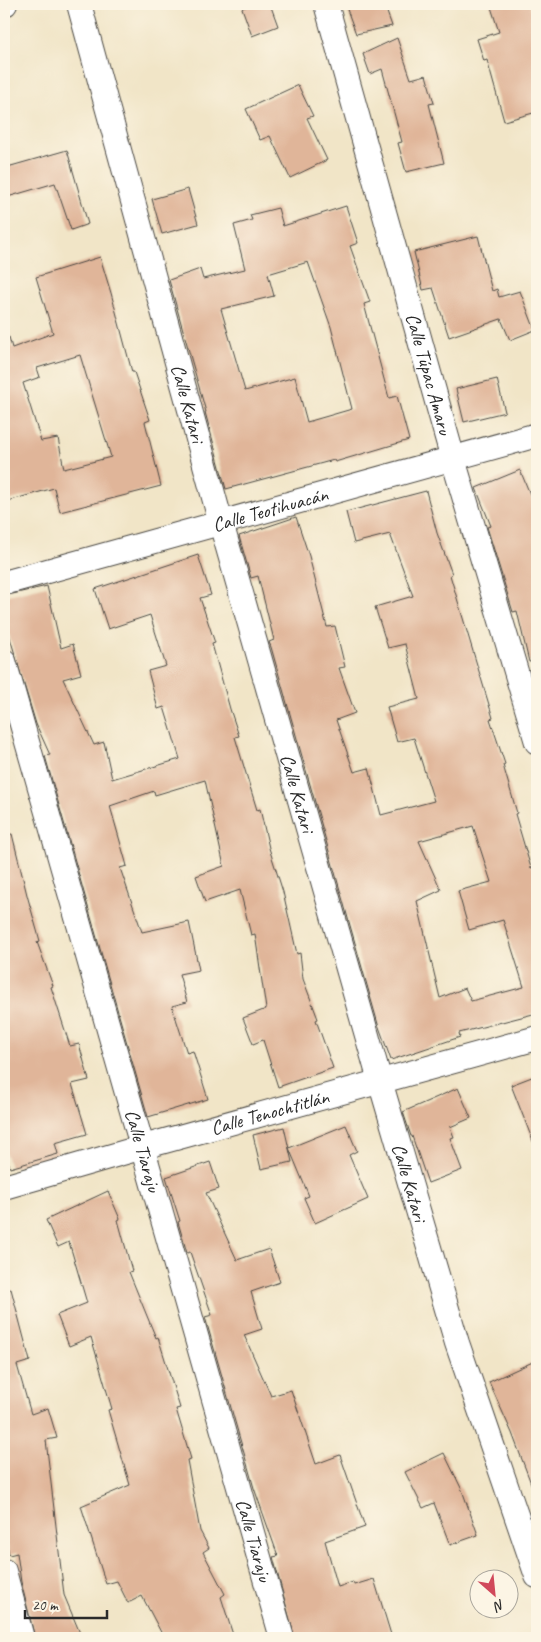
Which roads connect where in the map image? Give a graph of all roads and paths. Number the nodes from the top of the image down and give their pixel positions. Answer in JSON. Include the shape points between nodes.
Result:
{"nodes":[{"id":1,"x":79,"y":4,"type":"edge"},
{"id":2,"x":326,"y":4,"type":"edge"},
{"id":3,"x":537,"y":435,"type":"edge"},
{"id":4,"x":453,"y":459,"type":"junction"},
{"id":5,"x":221,"y":523,"type":"junction"},
{"id":6,"x":4,"y":583,"type":"edge"},
{"id":7,"x":4,"y":661,"type":"edge"},
{"id":8,"x":537,"y":742,"type":"edge"},
{"id":9,"x":537,"y":1038,"type":"edge"},
{"id":10,"x":380,"y":1081,"type":"junction"},
{"id":11,"x":143,"y":1147,"type":"junction"},
{"id":12,"x":4,"y":1187,"type":"edge"},
{"id":13,"x":4,"y":1571,"type":"edge"},
{"id":14,"x":537,"y":1576,"type":"edge"},
{"id":15,"x":22,"y":1638,"type":"edge"},
{"id":16,"x":282,"y":1638,"type":"edge"}],
"edges":[{"from":1,"to":5,"type":"street","name":"Calle Katari"},
{"from":2,"to":4,"type":"street","name":"Calle Túpac Amaru"},
{"from":3,"to":4,"type":"street","name":"Calle Teotihuacán"},
{"from":4,"to":5,"type":"street","name":"Calle Teotihuacán"},
{"from":4,"to":8,"type":"street","name":"Calle Túpac Amaru"},
{"from":5,"to":6,"type":"street","name":"Calle Teotihuacán"},
{"from":5,"to":10,"type":"street","name":"Calle Katari"},
{"from":7,"to":11,"type":"street","name":"Calle Tiaraju"},
{"from":9,"to":10,"type":"street","name":"Calle Tenochtitlán"},
{"from":10,"to":11,"type":"street","name":"Calle Tenochtitlán"},
{"from":10,"to":14,"type":"street","name":"Calle Katari","via":[[457,1343]]},
{"from":11,"to":12,"type":"street","name":"Calle Tenochtitlán"},
{"from":11,"to":16,"type":"street","name":"Calle Tiaraju"},
{"from":13,"to":15,"type":"street"}]}
